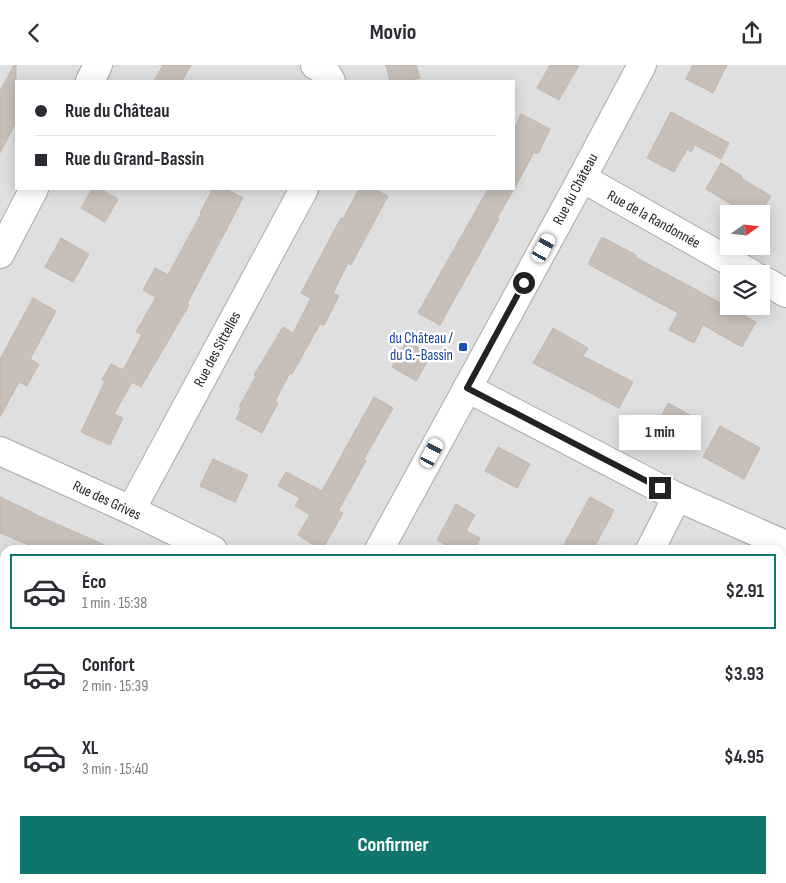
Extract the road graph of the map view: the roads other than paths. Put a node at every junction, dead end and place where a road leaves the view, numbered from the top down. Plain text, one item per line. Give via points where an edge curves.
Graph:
1 (98, 65) edge
2 (315, 65) edge
3 (642, 65) edge
4 (90, 80) edge
5 (331, 80) edge
6 (582, 178) junction
7 (33, 190) edge
8 (303, 190) edge
9 (0, 254) edge
10 (736, 265) edge
11 (770, 284) edge
12 (786, 293) edge
13 (467, 388) junction
14 (0, 451) edge
15 (677, 497) junction
16 (131, 510) junction
17 (203, 545) edge
18 (382, 545) edge
19 (653, 545) edge
20 (786, 545) edge

1 - 4 street
2 - 5 street
3 - 6 street, Rue du Château
6 - 10 street, Rue de la Randonnée
6 - 13 street, Rue du Château
7 - 9 street
8 - 16 street, Rue des Sittelles
11 - 12 street
13 - 15 street
13 - 18 street, Rue du Château
14 - 16 street, Rue des Grives
15 - 19 street
15 - 20 street
16 - 17 street, Rue des Grives

